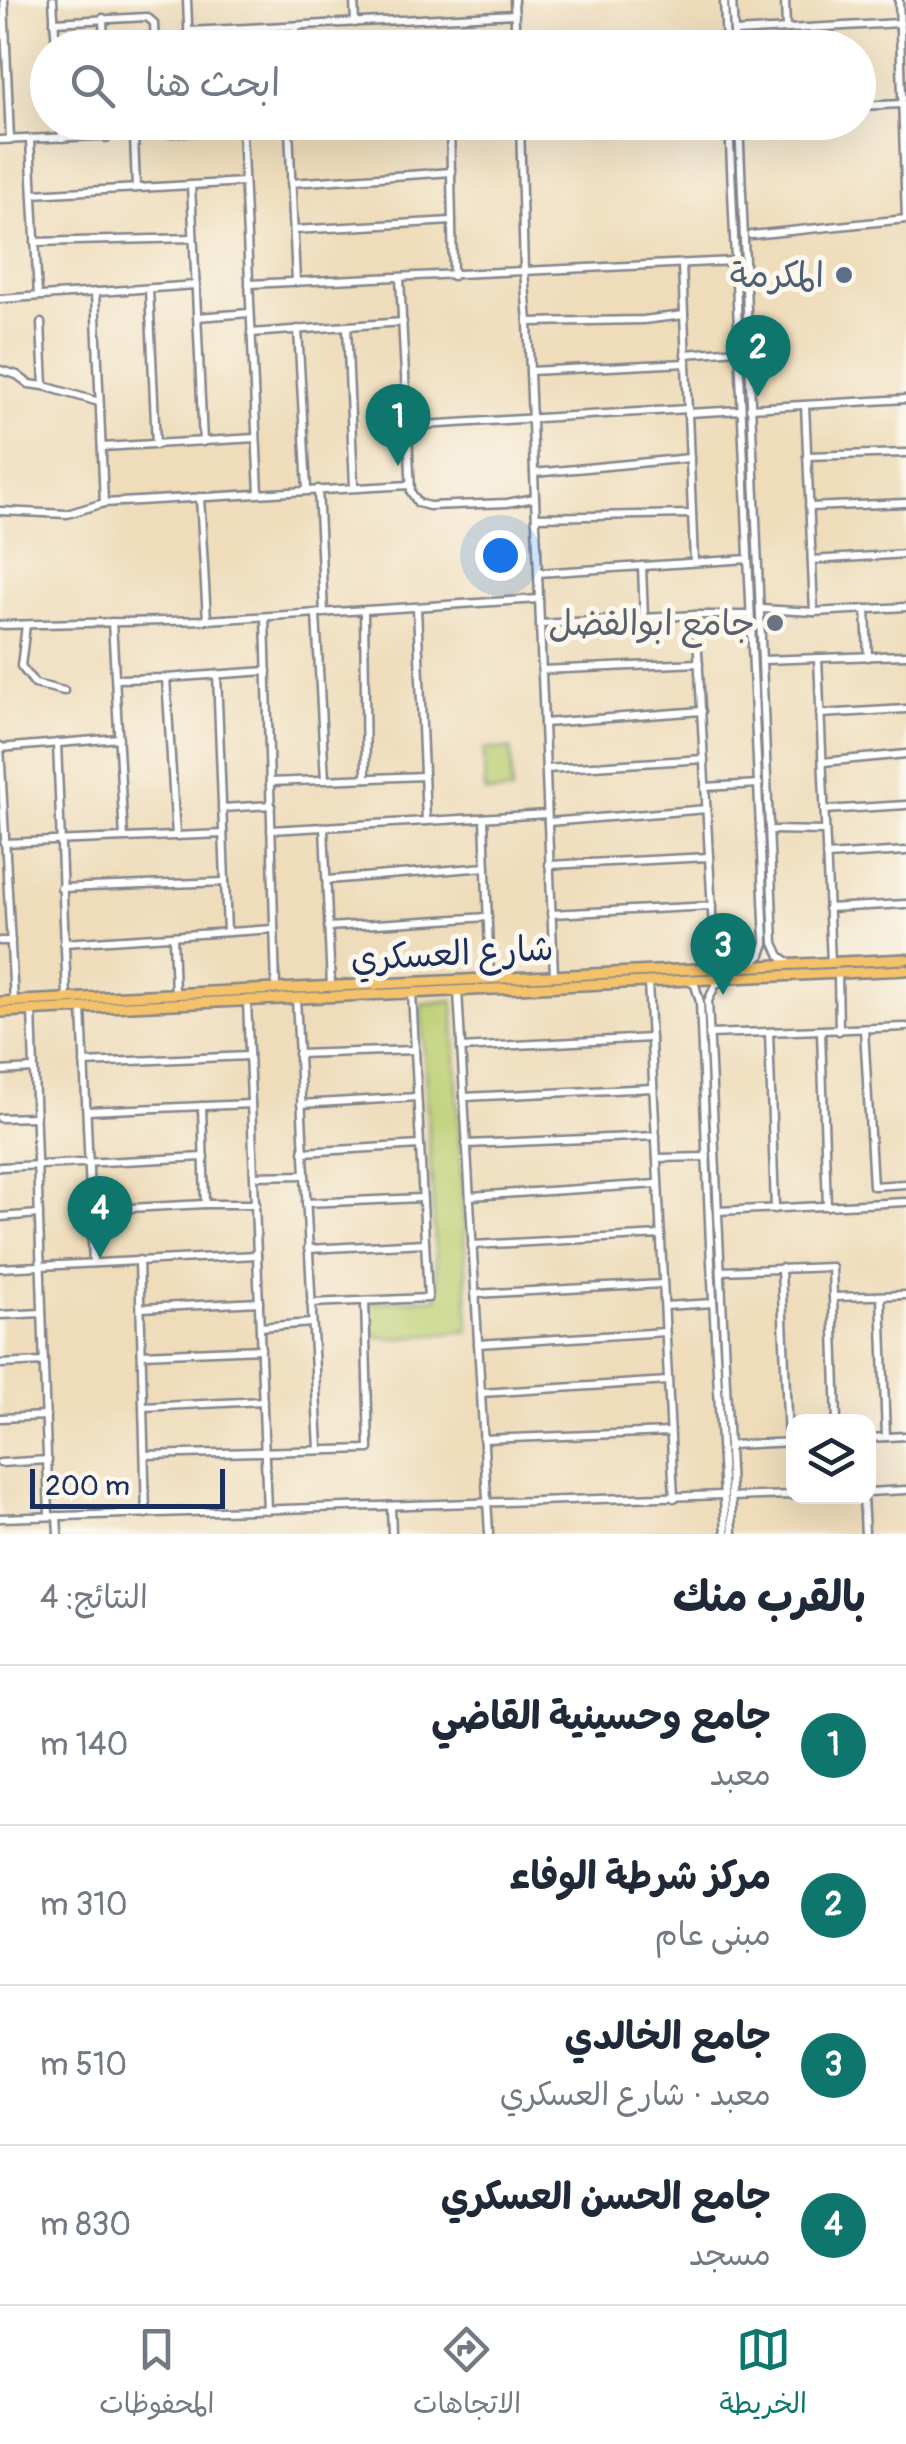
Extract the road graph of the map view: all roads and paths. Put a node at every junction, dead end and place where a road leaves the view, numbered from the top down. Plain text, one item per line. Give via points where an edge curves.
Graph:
1 (4, 0) edge
2 (53, 0) edge
3 (187, 0) edge
4 (354, 0) edge
5 (514, 0) edge
6 (724, 0) edge
7 (732, 0) edge
8 (784, 0) edge
9 (899, 0) edge
10 (515, 14) junction
11 (103, 18) junction
12 (54, 22) junction
13 (355, 22) junction
14 (900, 23) junction
15 (296, 26) junction
16 (786, 29) junction
17 (55, 30) edge
18 (103, 30) edge
19 (153, 30) edge
20 (188, 30) edge
21 (210, 30) edge
22 (296, 30) edge
23 (515, 30) edge
24 (725, 30) edge
25 (734, 30) edge
26 (769, 30) edge
27 (902, 104) junction
28 (876, 105) edge
29 (904, 118) edge
30 (0, 140) edge
31 (10, 140) junction
32 (30, 140) joint
33 (134, 140) edge
34 (242, 140) edge
35 (290, 140) edge
36 (451, 140) edge
37 (520, 140) edge
38 (731, 140) edge
39 (738, 140) edge
40 (905, 148) edge
41 (452, 172) junction
42 (244, 182) junction
43 (292, 182) junction
44 (191, 185) junction
45 (136, 188) junction
46 (33, 194) junction
47 (906, 197) edge
48 (452, 222) junction
49 (738, 229) junction
50 (294, 230) junction
51 (751, 235) dead end
52 (194, 238) junction
53 (36, 242) junction
54 (734, 261) junction
55 (682, 264) junction
56 (524, 271) junction
57 (453, 276) junction
58 (400, 278) junction
59 (296, 282) junction
60 (249, 284) junction
61 (196, 286) junction
62 (149, 289) junction
63 (95, 292) junction
64 (38, 296) junction
65 (0, 298) edge
66 (250, 313) junction
67 (684, 315) junction
68 (197, 317) junction
69 (403, 322) junction
70 (528, 322) junction
71 (40, 323) dead end
72 (348, 326) junction
73 (298, 329) junction
74 (252, 333) junction
75 (738, 350) junction
76 (685, 354) junction
77 (686, 363) junction
78 (0, 370) edge
79 (530, 371) junction
80 (44, 386) junction
81 (906, 400) edge
82 (99, 402) junction
83 (805, 405) junction
84 (750, 408) junction
85 (741, 410) junction
86 (688, 411) junction
87 (532, 419) junction
88 (407, 426) junction
89 (256, 438) junction
90 (203, 442) junction
91 (156, 444) junction
92 (102, 447) junction
93 (906, 452) edge
94 (807, 456) junction
95 (690, 458) junction
96 (534, 473) junction
97 (755, 482) junction
98 (744, 483) junction
99 (409, 485) junction
100 (354, 486) junction
101 (318, 489) junction
102 (307, 490) junction
103 (259, 493) junction
104 (200, 496) junction
105 (535, 498) junction
106 (906, 502) edge
107 (104, 503) junction
108 (745, 504) junction
109 (756, 506) junction
110 (809, 507) junction
111 (0, 511) edge
112 (692, 514) junction
113 (536, 517) junction
114 (906, 554) edge
115 (748, 559) junction
116 (812, 560) junction
117 (694, 562) junction
118 (642, 566) junction
119 (538, 572) junction
120 (539, 599) junction
121 (906, 607) edge
122 (417, 608) junction
123 (761, 608) junction
124 (866, 609) junction
125 (364, 611) junction
126 (814, 612) junction
127 (320, 613) junction
128 (696, 615) junction
129 (750, 615) junction
130 (266, 617) junction
131 (644, 618) junction
132 (207, 620) junction
133 (112, 622) junction
134 (26, 624) junction
135 (540, 624) junction
136 (0, 625) edge
137 (906, 655) edge
138 (868, 657) junction
139 (818, 658) junction
140 (763, 660) junction
141 (699, 664) junction
142 (542, 670) junction
143 (267, 671) junction
144 (217, 674) junction
145 (116, 678) junction
146 (166, 678) junction
147 (64, 690) dead end
148 (906, 709) edge
149 (702, 711) junction
150 (820, 714) junction
151 (544, 723) junction
152 (119, 738) junction
153 (57, 743) junction
154 (0, 747) edge
155 (906, 754) edge
156 (704, 760) junction
157 (822, 762) junction
158 (546, 769) junction
159 (424, 776) junction
160 (366, 778) junction
161 (325, 780) junction
162 (270, 782) junction
163 (759, 784) junction
164 (706, 787) junction
165 (1, 794) edge
166 (270, 805) junction
167 (906, 805) edge
168 (222, 808) junction
169 (706, 809) junction
170 (824, 810) junction
171 (484, 818) junction
172 (548, 818) junction
173 (426, 821) junction
174 (324, 827) junction
175 (271, 830) junction
176 (770, 830) junction
177 (825, 831) junction
178 (223, 834) junction
179 (176, 836) junction
180 (124, 838) junction
181 (59, 841) junction
182 (2, 843) edge
183 (906, 851) edge
184 (826, 856) junction
185 (709, 857) junction
186 (550, 865) junction
187 (486, 868) junction
188 (326, 880) junction
189 (225, 882) junction
190 (62, 888) junction
191 (4, 895) edge
192 (906, 904) edge
193 (712, 906) junction
194 (828, 908) junction
195 (552, 914) junction
196 (488, 917) junction
197 (328, 927) junction
198 (274, 929) junction
199 (227, 932) junction
200 (173, 936) junction
201 (10, 941) junction
202 (0, 942) edge
203 (64, 942) junction
204 (831, 962) junction
205 (792, 964) junction
206 (903, 965) edge
207 (745, 967) junction
208 (715, 968) junction
209 (838, 974) junction
210 (554, 976) junction
211 (730, 977) junction
212 (608, 978) junction
213 (490, 979) junction
214 (588, 979) junction
215 (682, 980) junction
216 (648, 982) junction
217 (331, 986) junction
218 (276, 989) junction
219 (458, 990) junction
220 (412, 993) junction
221 (175, 994) junction
222 (206, 997) junction
223 (190, 998) junction
224 (296, 998) junction
225 (66, 999) junction
226 (246, 1000) junction
227 (0, 1002) edge
228 (14, 1002) junction
229 (704, 1002) junction
230 (82, 1008) junction
231 (32, 1010) junction
232 (0, 1012) edge
233 (906, 1028) edge
234 (864, 1029) junction
235 (840, 1031) junction
236 (769, 1032) junction
237 (821, 1032) junction
238 (710, 1034) junction
239 (651, 1038) junction
240 (461, 1048) junction
241 (414, 1050) junction
242 (298, 1054) junction
243 (248, 1056) junction
244 (84, 1062) junction
245 (34, 1069) junction
246 (0, 1071) edge
247 (653, 1088) junction
248 (417, 1097) junction
249 (464, 1098) junction
250 (250, 1104) junction
251 (301, 1104) junction
252 (202, 1106) junction
253 (87, 1111) junction
254 (35, 1116) junction
255 (0, 1118) edge
256 (656, 1136) junction
257 (420, 1144) junction
258 (466, 1144) junction
259 (303, 1152) junction
260 (204, 1157) junction
261 (707, 1157) junction
262 (657, 1158) junction
263 (90, 1162) junction
264 (37, 1166) junction
265 (0, 1167) edge
266 (304, 1175) junction
267 (254, 1176) junction
268 (658, 1184) junction
269 (906, 1184) edge
270 (469, 1196) junction
271 (422, 1198) junction
272 (906, 1202) edge
273 (306, 1203) junction
274 (205, 1204) junction
275 (256, 1204) junction
276 (828, 1206) junction
277 (775, 1208) junction
278 (92, 1210) junction
279 (718, 1211) junction
280 (39, 1214) junction
281 (0, 1217) edge
282 (660, 1235) junction
283 (425, 1243) junction
284 (472, 1245) junction
285 (308, 1249) junction
286 (257, 1255) junction
287 (139, 1260) junction
288 (93, 1262) junction
289 (40, 1265) junction
290 (0, 1268) edge
291 (781, 1268) junction
292 (721, 1271) junction
293 (663, 1284) junction
294 (475, 1294) junction
295 (906, 1294) edge
296 (881, 1296) junction
297 (833, 1297) junction
298 (364, 1301) junction
299 (259, 1302) junction
300 (311, 1303) junction
301 (713, 1303) junction
302 (664, 1306) junction
303 (140, 1308) junction
304 (42, 1312) junction
305 (0, 1315) edge
306 (312, 1323) junction
307 (719, 1324) junction
308 (260, 1326) junction
309 (666, 1332) junction
310 (720, 1341) junction
311 (478, 1344) junction
312 (261, 1349) junction
313 (142, 1354) junction
314 (44, 1362) junction
315 (0, 1364) edge
316 (668, 1381) junction
317 (480, 1393) junction
318 (264, 1401) junction
319 (144, 1406) junction
320 (789, 1414) edge
321 (837, 1414) edge
322 (46, 1416) junction
323 (0, 1418) edge
324 (670, 1432) junction
325 (906, 1436) edge
326 (886, 1437) junction
327 (876, 1438) edge
328 (483, 1439) junction
329 (786, 1442) edge
330 (730, 1445) junction
331 (319, 1449) junction
332 (265, 1452) junction
333 (145, 1455) junction
334 (48, 1460) junction
335 (0, 1462) edge
336 (906, 1490) edge
337 (876, 1493) edge
338 (786, 1495) edge
339 (728, 1496) junction
340 (674, 1498) junction
341 (487, 1503) junction
342 (866, 1504) edge
343 (391, 1506) junction
344 (267, 1510) junction
345 (146, 1514) junction
346 (53, 1516) junction
347 (0, 1518) edge
348 (58, 1534) edge
349 (392, 1534) edge
350 (489, 1534) edge
351 (730, 1534) edge
352 (865, 1534) edge

1 - 31 street
2 - 12 street
3 - 20 street
4 - 13 street
5 - 10 street
6 - 24 street
7 - 25 street
8 - 16 street
9 - 14 street
10 - 13 street
10 - 23 street
11 - 12 street
11 - 18 street
11 - 19 street via 147,17
12 - 17 street
13 - 15 street
14 - 16 street
14 - 27 street
15 - 21 street
15 - 22 street
16 - 26 street
27 - 28 street
27 - 29 street
29 - 40 street
30 - 31 street
31 - 32 street
32 - 46 street
33 - 45 street
34 - 42 street
35 - 43 street
36 - 41 street
37 - 56 street
38 - 49 street
39 - 49 street
40 - 47 street
41 - 43 street
41 - 48 street
42 - 44 street
42 - 60 street
43 - 50 street
44 - 45 street
44 - 52 street
45 - 46 street
46 - 53 street
47 - 51 street via 906,219
48 - 50 street
48 - 57 street
49 - 54 street
49 - 84 street
50 - 59 street
52 - 53 street
52 - 61 street
53 - 64 street
54 - 55 street
54 - 75 street
55 - 56 street
55 - 67 street
56 - 57 street
56 - 70 street
57 - 58 street
58 - 59 street
58 - 69 street
59 - 60 street
60 - 66 street
61 - 62 street
61 - 68 street
62 - 63 street
62 - 91 street
63 - 64 street
63 - 82 street
64 - 65 street
66 - 68 street
66 - 74 street
67 - 70 street
67 - 76 street
68 - 90 street
69 - 72 street
69 - 88 street
70 - 79 street
71 - 80 street
72 - 73 street
72 - 100 street
73 - 74 street
73 - 102 street
74 - 89 street
75 - 76 street
75 - 85 street
76 - 77 street
77 - 79 street
77 - 86 street
78 - 80 street
79 - 87 street
80 - 82 street
81 - 83 street
82 - 92 street
83 - 84 street
83 - 94 street
84 - 97 street
85 - 86 street
85 - 98 street
86 - 87 street
86 - 95 street
87 - 88 street
87 - 96 street
88 - 99 street
89 - 90 street
89 - 103 street
90 - 91 street
91 - 92 street
92 - 107 street
93 - 94 street
94 - 110 street
95 - 96 street
95 - 112 street
96 - 105 street
97 - 98 street
97 - 109 street
98 - 108 street
99 - 100 street
99 - 105 street via 416,500 429,506
100 - 101 street
101 - 102 street
101 - 127 street
102 - 103 street
103 - 104 street
104 - 107 street
104 - 132 street
105 - 113 street
106 - 110 street
107 - 111 street via 67,514
108 - 109 street
108 - 115 street
109 - 123 street
110 - 116 street
112 - 113 street
112 - 117 street
113 - 119 street
114 - 116 street
115 - 117 street
115 - 129 street
116 - 126 street
117 - 118 street
118 - 119 street
118 - 131 street
119 - 120 street
120 - 122 street
120 - 135 street
121 - 124 street
122 - 125 street
122 - 159 street
123 - 126 street
123 - 140 street
124 - 126 street
124 - 138 street
125 - 127 street
125 - 160 street
127 - 130 street
127 - 161 street
128 - 129 street
128 - 131 street
128 - 141 street
129 - 163 street
130 - 132 street
130 - 143 street
131 - 135 street
132 - 133 street
133 - 134 street
133 - 145 street
134 - 136 street
134 - 147 street via 21,666 35,684
135 - 142 street
137 - 138 street
138 - 139 street
139 - 140 street
139 - 150 street
140 - 176 street
141 - 142 street
141 - 149 street
142 - 151 street
143 - 144 street
143 - 162 street
144 - 146 street
144 - 168 street
145 - 146 street
145 - 152 street
146 - 179 street
148 - 150 street
149 - 151 street
149 - 156 street
150 - 157 street
151 - 158 street
152 - 153 street
152 - 180 street
153 - 154 street
153 - 181 street
154 - 165 street
155 - 157 street
156 - 158 street
156 - 164 street
157 - 170 street
158 - 172 street
159 - 160 street
159 - 173 street
160 - 161 street
161 - 162 street
162 - 166 street
163 - 164 street
163 - 207 street via 766,943
164 - 169 street
165 - 182 street
166 - 168 street
166 - 175 street
167 - 170 street
168 - 178 street
169 - 172 street
169 - 185 street
170 - 177 street
171 - 172 street
171 - 173 street
171 - 187 street
172 - 186 street
173 - 174 street
174 - 175 street
174 - 188 street
175 - 198 street
176 - 177 street
176 - 205 street via 774,943
177 - 184 street
178 - 179 street
178 - 189 street
179 - 180 street
180 - 181 street
181 - 182 street
181 - 190 street
182 - 191 street
183 - 184 street
184 - 194 street
185 - 186 street
185 - 193 street
186 - 195 street
187 - 188 street
187 - 196 street
188 - 197 street
189 - 190 street
189 - 199 street
190 - 203 street
191 - 201 street
192 - 194 street
193 - 195 street
193 - 208 street
194 - 204 street
195 - 210 street
196 - 197 street
196 - 213 street
197 - 217 street
198 - 199 street
198 - 218 street
199 - 200 street
200 - 203 street
200 - 221 street
201 - 202 street
201 - 228 street
203 - 225 street
204 - 205 main road, شارع العسكري
204 - 206 main road, شارع العسكري
205 - 207 main road, شارع العسكري
206 - 209 main road, شارع العسكري
207 - 208 main road, شارع العسكري
208 - 212 main road, شارع العسكري
209 - 211 main road, شارع العسكري
209 - 235 street
210 - 213 main road, شارع العسكري
210 - 214 main road, شارع العسكري
211 - 215 main road, شارع العسكري
211 - 229 street
212 - 214 main road, شارع العسكري
212 - 216 main road, شارع العسكري
213 - 217 main road, شارع العسكري
214 - 219 main road, شارع العسكري
215 - 216 main road, شارع العسكري
215 - 229 street via 695,985
216 - 239 street
217 - 218 main road, شارع العسكري
218 - 222 main road, شارع العسكري
219 - 220 main road, شارع العسكري
219 - 240 street
220 - 224 main road, شارع العسكري
220 - 241 street
221 - 223 main road, شارع العسكري
221 - 225 main road, شارع العسكري
222 - 223 main road, شارع العسكري
222 - 226 main road, شارع العسكري
223 - 230 main road, شارع العسكري
224 - 226 main road, شارع العسكري
224 - 242 street
225 - 228 main road, شارع العسكري
226 - 243 street
227 - 228 main road, شارع العسكري
229 - 238 street
229 - 261 street
230 - 231 main road, شارع العسكري
230 - 244 street
231 - 232 main road, شارع العسكري
231 - 245 street
233 - 234 street
234 - 235 street
234 - 269 street via 872,1186
235 - 237 street
236 - 237 street
236 - 238 street
236 - 277 street
237 - 276 street
238 - 279 street
239 - 240 street
239 - 247 street
240 - 249 street
241 - 242 street
241 - 248 street
242 - 251 street
243 - 244 street
243 - 250 street
244 - 253 street
245 - 246 street
245 - 254 street
247 - 249 street
247 - 256 street
248 - 251 street
248 - 257 street
249 - 258 street
250 - 252 street
250 - 267 street
251 - 259 street
252 - 253 street
252 - 260 street
253 - 263 street
254 - 255 street
254 - 264 street
256 - 258 street
256 - 262 street
257 - 259 street
257 - 271 street
258 - 270 street
259 - 266 street
260 - 263 street
260 - 274 street
261 - 262 street
261 - 301 street
262 - 268 street
263 - 264 street
263 - 278 street
264 - 265 street
264 - 280 street
266 - 267 street
266 - 273 street
267 - 275 street
268 - 270 street
268 - 282 street
269 - 272 street
270 - 284 street
271 - 273 street
271 - 283 street
272 - 276 street
273 - 285 street
274 - 275 street
274 - 278 street
275 - 286 street
276 - 277 street
277 - 279 street
278 - 288 street
279 - 292 street
280 - 281 street
280 - 289 street
282 - 284 street
282 - 293 street
283 - 285 street
283 - 298 street via 428,1298
284 - 294 street
285 - 300 street
286 - 287 street
286 - 299 street
287 - 288 street
287 - 303 street
288 - 289 street
289 - 290 street
289 - 304 street
291 - 292 street
291 - 297 street via 832,1267
291 - 320 street
292 - 307 street
293 - 294 street
293 - 302 street
294 - 311 street
295 - 296 street
296 - 297 street
296 - 326 street
297 - 321 street
298 - 300 street
298 - 331 street via 370,1448
299 - 303 street
299 - 308 street
300 - 306 street
301 - 302 street
301 - 307 street
302 - 309 street
303 - 313 street
304 - 305 street
304 - 314 street
306 - 308 street
306 - 331 street
307 - 310 street
308 - 312 street
309 - 311 street
309 - 316 street
310 - 330 street
310 - 339 street
311 - 317 street
312 - 313 street
312 - 318 street
313 - 319 street
314 - 315 street
314 - 322 street
316 - 317 street
316 - 324 street
317 - 328 street
318 - 319 street
318 - 332 street
319 - 333 street
322 - 323 street
322 - 334 street
324 - 328 street
324 - 340 street
325 - 326 street
326 - 327 street
328 - 341 street
329 - 330 street
330 - 339 street
331 - 332 street
332 - 333 street
332 - 344 street
333 - 345 street
334 - 335 street
334 - 346 street
336 - 337 street
338 - 339 street
339 - 340 street
339 - 351 street
340 - 341 street
341 - 343 street
341 - 350 street
342 - 352 street
343 - 344 street
343 - 349 street
344 - 345 street
345 - 346 street
346 - 347 street
346 - 348 street

